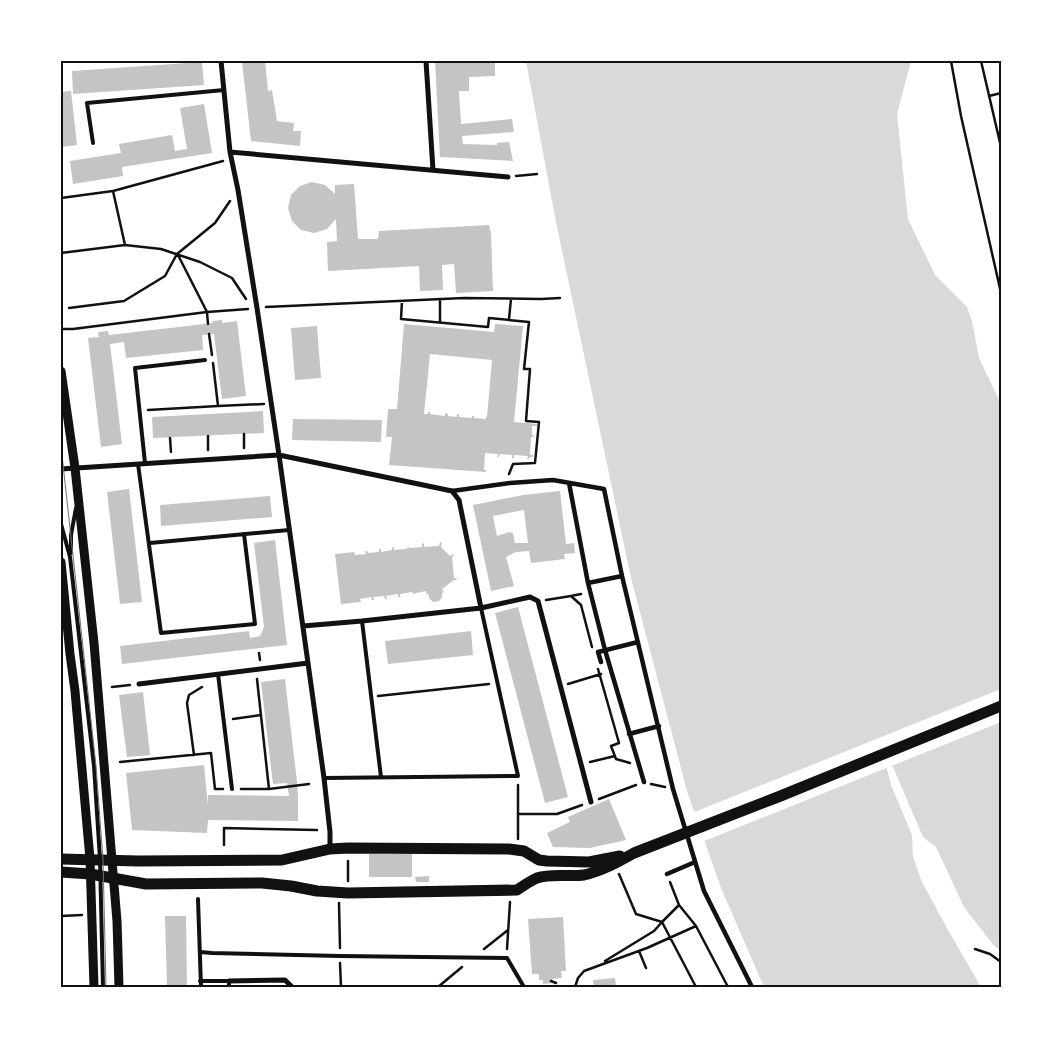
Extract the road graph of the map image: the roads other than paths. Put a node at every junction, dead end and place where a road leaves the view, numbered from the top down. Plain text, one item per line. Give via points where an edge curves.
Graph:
1 (221, 61) edge
2 (426, 61) edge
3 (224, 90) junction
4 (93, 143) dead end
5 (230, 152) junction
6 (433, 170) junction
7 (508, 176) road end
8 (205, 360) dead end
9 (61, 371) edge
10 (63, 393) edge
11 (279, 454) junction
12 (145, 463) junction
13 (138, 464) junction
14 (75, 468) junction
15 (61, 469) edge
16 (569, 484) junction
17 (452, 490) junction
18 (78, 498) junction
19 (61, 524) edge
20 (289, 530) junction
21 (244, 534) junction
22 (150, 543) junction
23 (70, 557) junction
24 (61, 562) edge
25 (622, 576) junction
26 (588, 583) junction
27 (481, 608) junction
28 (362, 621) junction
29 (303, 626) junction
30 (638, 642) junction
31 (605, 650) junction
32 (308, 662) junction
33 (600, 662) dead end
34 (218, 674) junction
35 (139, 684) road end
36 (1001, 706) edge
37 (658, 726) junction
38 (629, 734) junction
39 (381, 777) junction
40 (324, 778) junction
41 (644, 782) road end
42 (232, 789) road end
43 (590, 802) dead end
44 (330, 848) junction
45 (634, 853) junction
46 (531, 856) junction
47 (61, 859) edge
48 (695, 862) junction
49 (101, 866) junction
50 (61, 872) edge
51 (667, 874) road end
52 (114, 878) junction
53 (530, 882) junction
54 (198, 899) dead end
55 (200, 952) junction
56 (200, 981) junction
57 (229, 984) edge
58 (94, 987) edge
59 (103, 987) edge
60 (119, 987) edge
61 (200, 987) edge
62 (292, 987) edge
63 (524, 987) edge
64 (752, 987) edge

1 - 3 street
2 - 6 street
3 - 4 lane via 87,103
3 - 5 street
5 - 6 street
5 - 11 street
6 - 7 street
8 - 12 lane via 135,368
9 - 10 street
10 - 14 street
11 - 12 street
11 - 17 street
11 - 20 street
12 - 13 street
13 - 14 street
13 - 22 lane
14 - 15 street
14 - 18 street
16 - 17 street via 553,480
16 - 25 street via 604,490
16 - 26 street
17 - 27 street via 459,500
18 - 23 lane
18 - 49 street via 94,653
19 - 23 lane
20 - 21 lane
20 - 29 street
21 - 22 lane
21 - 22 lane via 255,624 161,633
23 - 49 lane via 94,766
24 - 49 street via 70,654
25 - 26 street
25 - 30 street
26 - 31 street
27 - 28 street
27 - 39 lane via 518,776
27 - 43 street via 530,597 538,601
28 - 29 street
28 - 39 lane
29 - 32 street
30 - 31 street
30 - 37 street
31 - 33 street via 598,652
31 - 38 street
32 - 34 street
32 - 40 street
34 - 35 street
34 - 42 lane
36 - 45 main road
37 - 38 street
37 - 48 street
38 - 41 street
39 - 40 lane
40 - 44 street
44 - 46 main road via 509,849 524,851
44 - 49 main road via 282,860 138,860
45 - 46 main road via 582,862 547,862
45 - 53 main road via 614,865 583,875 545,876
46 - 53 main road via 534,877
47 - 49 main road
48 - 51 street
48 - 64 street via 704,891
49 - 50 main road
49 - 52 main road
49 - 58 street
49 - 59 lane
52 - 53 main road via 146,884 262,883 348,892 508,891
52 - 60 street
54 - 55 lane
55 - 56 lane
55 - 63 lane via 507,958
56 - 57 lane
56 - 61 lane
57 - 62 street via 285,980

